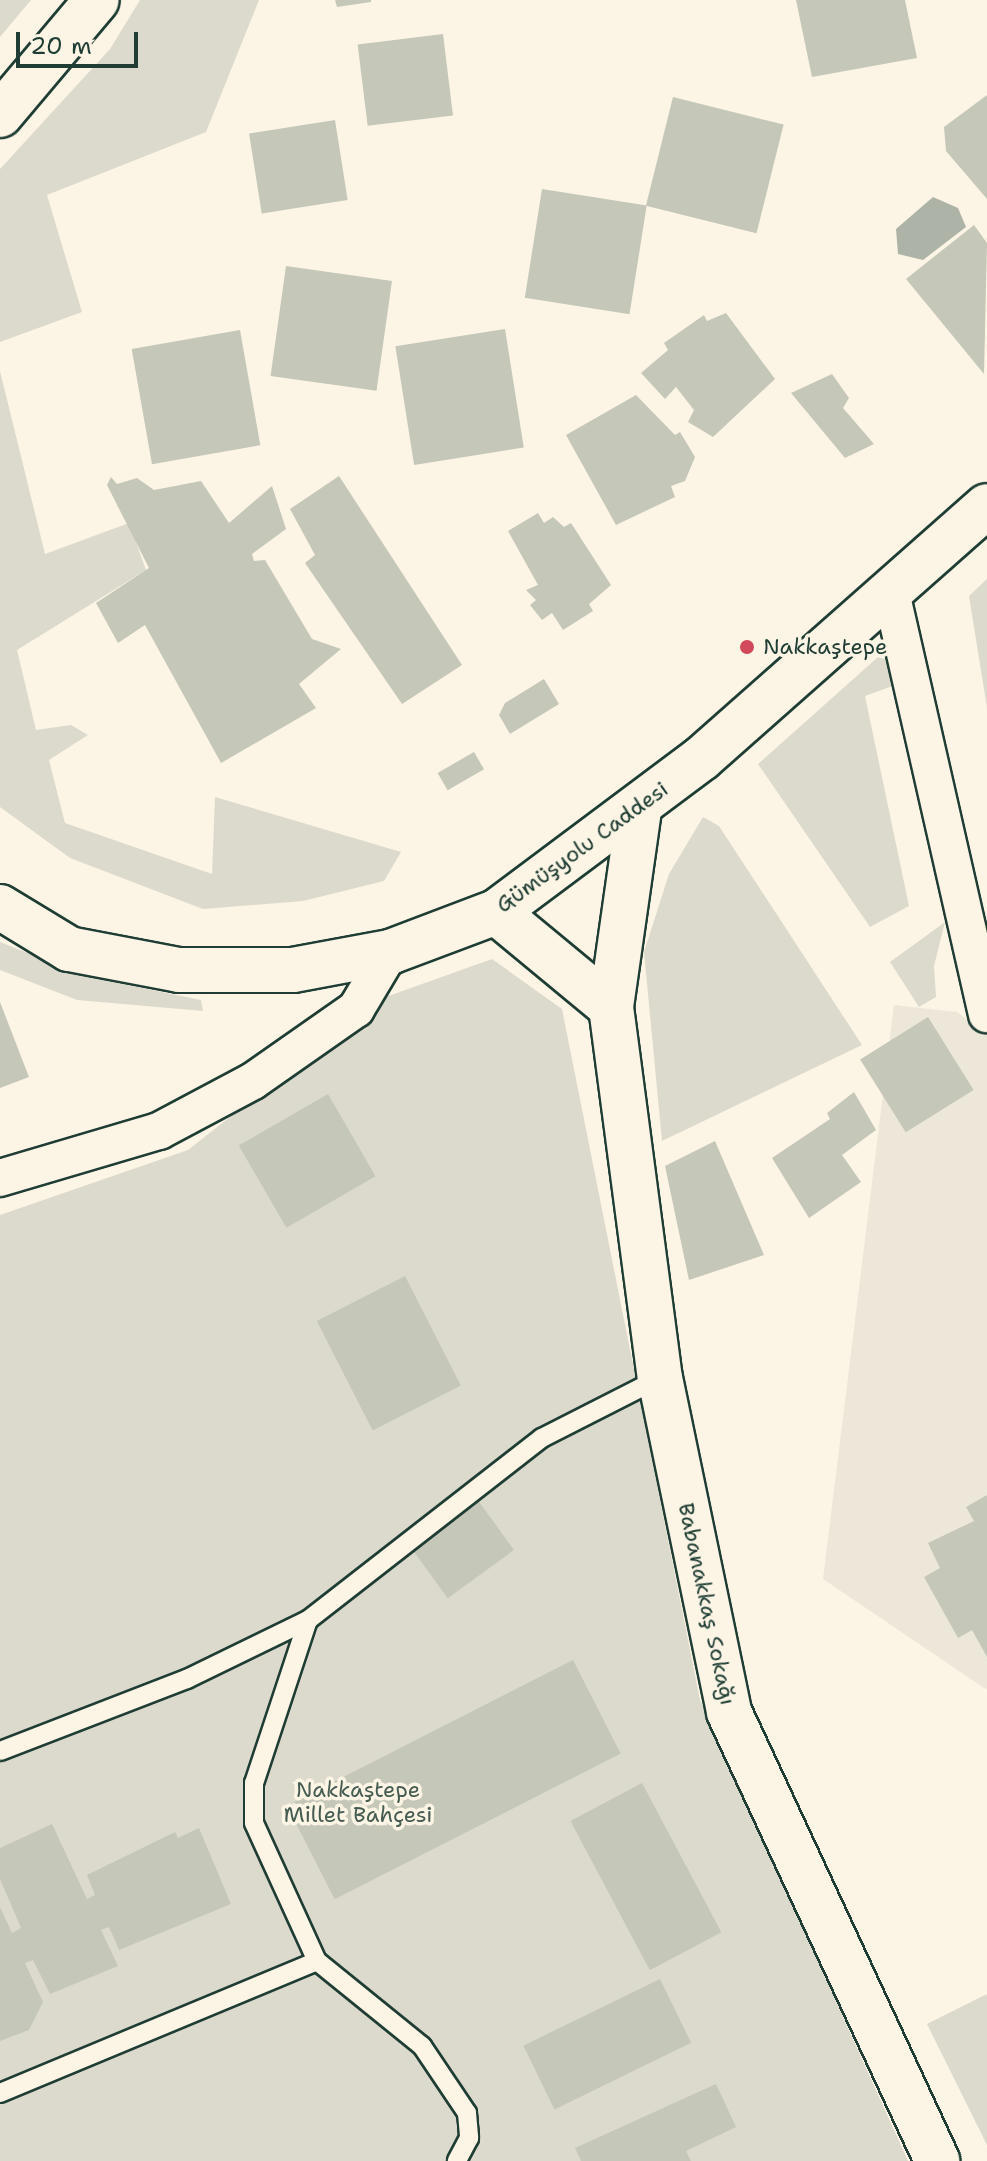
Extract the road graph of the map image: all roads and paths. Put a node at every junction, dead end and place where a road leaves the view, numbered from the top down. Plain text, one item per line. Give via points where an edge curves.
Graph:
1 (97, 0) edge
2 (0, 115) edge
3 (987, 506) edge
4 (891, 592) junction
5 (639, 810) junction
6 (0, 907) edge
7 (496, 912) junction
8 (390, 952) junction
9 (611, 1007) junction
10 (987, 1014) edge
11 (0, 1178) edge
12 (660, 1378) junction
13 (308, 1620) junction
14 (0, 1751) edge
15 (317, 1961) junction
16 (0, 2093) edge
17 (457, 2161) edge
18 (937, 2161) edge

1 - 2 street
3 - 4 street, Gümüşyolu Caddesi
4 - 5 street, Gümüşyolu Caddesi
4 - 10 street
5 - 7 street, Gümüşyolu Caddesi
5 - 9 street, Babanakkaş Sokağı
6 - 8 street, Gümüşyolu Caddesi via 69,949 179,970 293,970
7 - 8 street, Gümüşyolu Caddesi
7 - 9 street
8 - 11 street via 356,1009 253,1081 159,1131
9 - 12 street, Babanakkaş Sokağı
12 - 13 lane via 542,1438
12 - 18 street, Babanakkaş Sokağı via 729,1712
13 - 14 lane via 187,1679
13 - 15 lane via 254,1783 254,1823
15 - 16 lane
15 - 17 lane via 422,2046 446,2079 467,2113 469,2138

